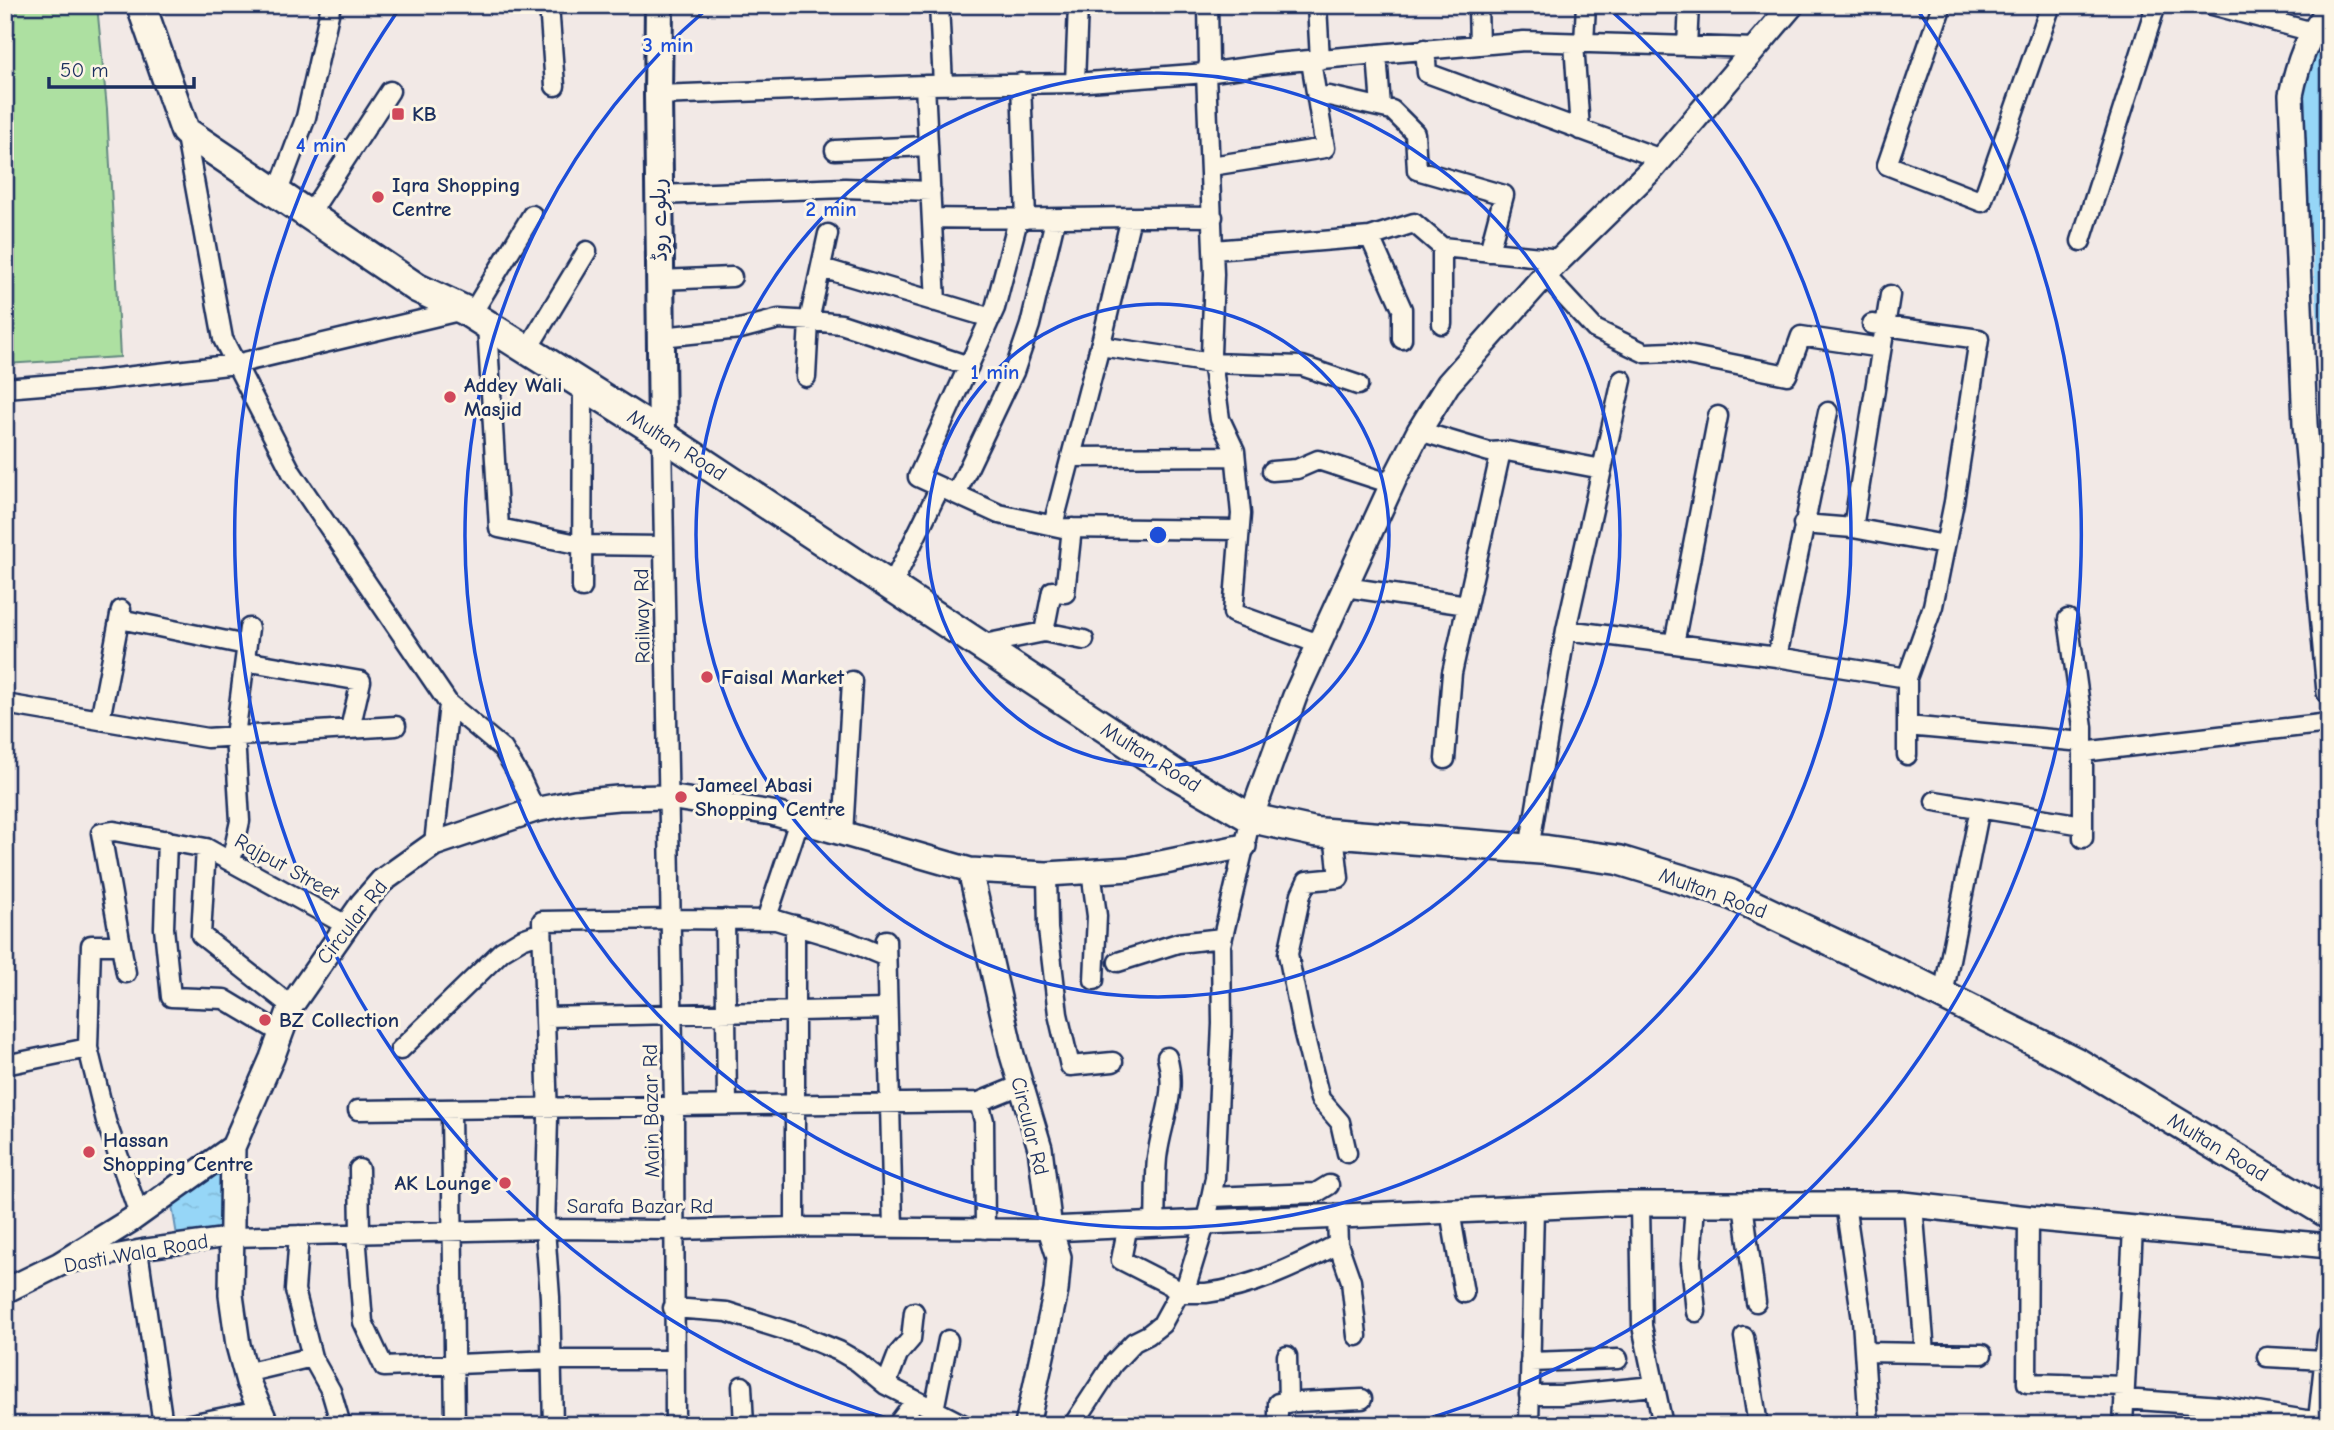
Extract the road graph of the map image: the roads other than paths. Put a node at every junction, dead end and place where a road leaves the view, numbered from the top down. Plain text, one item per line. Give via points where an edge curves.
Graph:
1 (141, 5) edge
2 (331, 5) edge
3 (550, 5) edge
4 (659, 5) edge
5 (939, 5) edge
6 (1078, 5) edge
7 (1208, 5) edge
8 (1317, 5) edge
9 (1478, 5) edge
10 (1586, 5) edge
11 (1689, 5) edge
12 (1792, 5) edge
13 (1942, 5) edge
14 (2051, 5) edge
15 (2156, 5) edge
16 (2213, 5) edge
17 (2329, 10) edge
18 (2313, 32) junction
19 (1579, 43) junction
20 (1479, 45) junction
21 (1687, 46) junction
22 (1756, 48) junction
23 (1426, 49) junction
24 (1377, 54) junction
25 (1316, 61) junction
26 (1206, 73) junction
27 (1021, 83) junction
28 (1075, 83) junction
29 (934, 85) junction
30 (555, 86) dead end
31 (390, 91) dead end
32 (658, 95) junction
33 (1317, 98) junction
34 (1381, 107) junction
35 (1580, 130) junction
36 (185, 131) junction
37 (928, 146) junction
38 (835, 150) dead end
39 (1661, 159) junction
40 (1211, 166) junction
41 (931, 191) junction
42 (277, 194) junction
43 (659, 195) junction
44 (309, 215) junction
45 (532, 215) dead end
46 (1131, 216) junction
47 (1213, 217) junction
48 (932, 218) junction
49 (1022, 219) junction
50 (1055, 220) junction
51 (828, 234) dead end
52 (1370, 237) junction
53 (2081, 241) dead end
54 (1442, 247) junction
55 (1214, 250) junction
56 (587, 251) dead end
57 (1489, 252) junction
58 (822, 268) junction
59 (1553, 268) junction
60 (732, 277) dead end
61 (660, 280) junction
62 (1890, 295) dead end
63 (936, 302) junction
64 (474, 317) junction
65 (990, 318) junction
66 (809, 321) junction
67 (1442, 324) dead end
68 (1879, 325) junction
69 (661, 337) junction
70 (1402, 340) dead end
71 (1100, 346) junction
72 (1881, 348) junction
73 (527, 350) junction
74 (1212, 363) junction
75 (236, 364) junction
76 (969, 366) junction
77 (806, 377) dead end
78 (1622, 380) dead end
79 (583, 385) junction
80 (1357, 385) dead end
81 (5, 388) edge
82 (1828, 412) dead end
83 (1718, 416) dead end
84 (1419, 431) junction
85 (662, 435) junction
86 (1501, 451) junction
87 (1235, 456) junction
88 (1071, 457) junction
89 (1602, 469) junction
90 (1272, 471) dead end
91 (1392, 484) junction
92 (948, 491) junction
93 (1803, 524) junction
94 (1053, 526) junction
95 (1072, 528) junction
96 (1853, 528) junction
97 (1238, 530) junction
98 (582, 545) junction
99 (1945, 545) junction
100 (664, 546) junction
101 (891, 587) junction
102 (1345, 587) junction
103 (582, 588) dead end
104 (1467, 605) junction
105 (2068, 619) dead end
106 (1566, 631) junction
107 (1044, 632) junction
108 (1084, 640) dead end
109 (1319, 644) junction
110 (1674, 644) junction
111 (247, 645) junction
112 (979, 645) junction
113 (1777, 657) junction
114 (1907, 678) junction
115 (852, 681) dead end
116 (2329, 692) edge
117 (5, 704) edge
118 (450, 704) junction
119 (100, 720) junction
120 (2329, 723) edge
121 (396, 726) dead end
122 (1907, 726) junction
123 (350, 729) junction
124 (234, 736) junction
125 (2084, 747) junction
126 (1907, 755) dead end
127 (1445, 760) dead end
128 (668, 797) junction
129 (1934, 801) dead end
130 (1980, 808) junction
131 (535, 810) junction
132 (1251, 818) junction
133 (799, 821) junction
134 (843, 834) junction
135 (1334, 834) junction
136 (167, 841) junction
137 (434, 844) junction
138 (1244, 846) junction
139 (206, 848) junction
140 (1529, 849) junction
141 (231, 862) junction
142 (970, 870) junction
143 (1091, 871) junction
144 (1046, 874) junction
145 (670, 919) junction
146 (725, 919) junction
147 (766, 920) junction
148 (346, 925) junction
149 (794, 925) junction
150 (542, 932) junction
151 (1222, 938) junction
152 (121, 944) junction
153 (1118, 962) dead end
154 (126, 973) dead end
155 (1094, 980) dead end
156 (1943, 995) junction
157 (291, 1006) junction
158 (887, 1009) junction
159 (793, 1011) junction
160 (726, 1012) junction
161 (673, 1013) junction
162 (545, 1017) junction
163 (281, 1033) junction
164 (88, 1048) junction
165 (400, 1049) dead end
166 (1167, 1057) dead end
167 (1113, 1062) dead end
168 (5, 1065) edge
169 (1021, 1085) junction
170 (889, 1102) junction
171 (979, 1102) junction
172 (674, 1105) junction
173 (727, 1105) junction
174 (795, 1105) junction
175 (547, 1108) junction
176 (358, 1110) dead end
177 (451, 1111) junction
178 (233, 1147) junction
179 (1347, 1153) dead end
180 (359, 1169) dead end
181 (1329, 1185) dead end
182 (1211, 1198) junction
183 (1640, 1204) junction
184 (1695, 1204) junction
185 (1743, 1204) junction
186 (1844, 1204) junction
187 (1913, 1205) junction
188 (1534, 1208) junction
189 (1450, 1211) junction
190 (139, 1214) junction
191 (2329, 1214) edge
192 (1337, 1216) junction
193 (2028, 1218) junction
194 (1206, 1222) junction
195 (1155, 1224) junction
196 (1128, 1225) junction
197 (795, 1227) junction
198 (892, 1228) junction
199 (2133, 1228) junction
200 (545, 1229) junction
201 (985, 1229) junction
202 (674, 1230) junction
203 (1050, 1230) junction
204 (451, 1231) junction
205 (358, 1233) junction
206 (299, 1235) junction
207 (231, 1237) junction
208 (1338, 1244) junction
209 (2329, 1246) edge
210 (138, 1250) junction
211 (60, 1264) junction
212 (5, 1291) edge
213 (1181, 1293) junction
214 (1464, 1293) dead end
215 (1756, 1302) dead end
216 (673, 1308) junction
217 (914, 1312) dead end
218 (1696, 1312) dead end
219 (1357, 1336) dead end
220 (2327, 1336) edge
221 (1744, 1337) dead end
222 (948, 1340) dead end
223 (1865, 1352) junction
224 (1925, 1353) junction
225 (1982, 1354) dead end
226 (1287, 1356) dead end
227 (312, 1357) junction
228 (2267, 1357) dead end
229 (1618, 1359) dead end
230 (552, 1360) junction
231 (674, 1360) junction
232 (2324, 1360) junction
233 (1530, 1362) junction
234 (453, 1365) junction
235 (245, 1373) junction
236 (886, 1385) junction
237 (742, 1386) dead end
238 (1654, 1386) junction
239 (2125, 1393) junction
240 (1529, 1395) junction
241 (1362, 1399) dead end
242 (915, 1401) junction
243 (1288, 1403) junction
244 (934, 1410) junction
245 (263, 1417) edge
246 (2323, 1420) edge
247 (193, 1424) edge
248 (1865, 1424) edge
249 (163, 1425) edge
250 (341, 1425) edge
251 (455, 1425) edge
252 (552, 1425) edge
253 (675, 1425) edge
254 (744, 1425) edge
255 (897, 1425) edge
256 (964, 1425) edge
257 (1027, 1425) edge
258 (1073, 1425) edge
259 (1278, 1425) edge
260 (1529, 1425) edge
261 (1663, 1425) edge
262 (1758, 1425) edge
263 (2123, 1425) edge

1 - 36 main road
2 - 42 street via 306,117
3 - 30 street
4 - 32 main road, ریلوے روڈ
5 - 29 street
6 - 28 street
7 - 26 street
8 - 25 street
9 - 20 street
10 - 19 street
11 - 21 street
12 - 22 street
13 - 14 street via 1887,165 1982,202
15 - 53 street
16 - 18 street
17 - 18 street
18 - 116 street via 2299,61 2291,104 2305,424
19 - 20 street
19 - 21 street
19 - 35 street
20 - 23 street
21 - 22 street
22 - 39 street
23 - 24 street
23 - 35 street via 1427,73
24 - 25 street
24 - 34 street
25 - 26 street
25 - 33 street
26 - 28 street
26 - 40 street
27 - 28 street
27 - 29 street
27 - 49 street
29 - 32 street
29 - 37 street
31 - 44 street
32 - 43 main road, ریلوے روڈ
33 - 34 street via 1329,96
33 - 40 street via 1325,148
34 - 57 street via 1392,110 1415,133 1417,170 1504,195
35 - 39 street
36 - 42 main road, Multan Road
36 - 75 street via 223,340
37 - 38 street
37 - 41 street
39 - 59 street
40 - 47 street
41 - 43 street via 845,188
41 - 48 street
42 - 44 main road, Multan Road
43 - 61 main road, ریلوے روڈ
44 - 64 main road, Multan Road via 417,288
45 - 64 street
46 - 47 street
46 - 50 street
46 - 71 street
47 - 55 street
48 - 49 street
48 - 63 street
49 - 50 street
49 - 65 street
50 - 92 street via 1014,372
51 - 58 street
52 - 54 street via 1414,223
52 - 55 street
52 - 70 street via 1402,309
54 - 57 street
54 - 67 street
55 - 74 street
56 - 73 street
57 - 59 street
58 - 63 street
58 - 66 street
59 - 72 street via 1595,329 1645,353 1672,352 1787,375 1801,336
59 - 84 street via 1448,384
60 - 61 street
61 - 69 main road, ریلوے روڈ
62 - 68 street
63 - 65 street
64 - 73 main road, Multan Road
64 - 75 street
64 - 98 street via 499,528
65 - 76 street
66 - 69 street via 779,319 740,329
66 - 76 street via 841,324
66 - 77 street
68 - 72 street
68 - 99 street via 1979,339
69 - 85 main road, ریلوے روڈ
71 - 74 street
71 - 88 street
72 - 96 street
73 - 79 main road, Multan Road
74 - 80 street via 1302,366
74 - 87 street via 1220,419
75 - 81 street
75 - 118 street via 292,473
76 - 92 street via 918,477
78 - 89 street
79 - 85 main road, Multan Road
79 - 98 street
82 - 93 street
83 - 110 street
84 - 86 street via 1489,452
84 - 91 street
85 - 100 street, Railway Rd
85 - 101 main road, Multan Road
86 - 89 street
86 - 104 street
87 - 88 street
87 - 97 street via 1241,514
88 - 94 street
89 - 106 street
90 - 91 street via 1297,470 1318,460
91 - 102 street
92 - 94 street via 999,514
92 - 101 street
93 - 96 street
93 - 113 street
94 - 95 street
95 - 97 street
95 - 107 street via 1065,593 1052,591
96 - 99 street
97 - 109 street via 1233,612
98 - 100 street
98 - 103 street
99 - 114 street via 1933,607
100 - 128 street, Railway Rd
101 - 112 main road, Multan Road
102 - 104 street
102 - 109 street
104 - 127 street via 1452,673
105 - 125 street
106 - 110 street
106 - 140 street
107 - 108 street
107 - 112 street
109 - 132 street
110 - 113 street
111 - 119 street via 120,614
111 - 123 street via 361,681
111 - 124 street
112 - 132 main road, Multan Road via 1175,774
113 - 114 street
114 - 122 street
115 - 134 street
117 - 119 street
118 - 131 street via 503,749
118 - 137 street
119 - 124 street via 207,738
120 - 125 street
121 - 123 street
122 - 125 street
122 - 126 street
123 - 124 street
124 - 141 street via 240,821
125 - 130 street via 2084,832
128 - 131 street, Circular Rd via 607,799
128 - 133 street, Circular Rd
128 - 145 street, Main Bazar Rd
129 - 130 street
130 - 156 street
131 - 137 street, Circular Rd
132 - 135 main road, Multan Road
132 - 138 street
133 - 134 street, Circular Rd
133 - 147 street
134 - 142 street, Circular Rd
135 - 140 main road, Multan Road
135 - 179 street via 1339,878 1307,881 1289,954 1320,1099 1340,1122
136 - 139 street, Rajput Street
136 - 152 street, Rajput Street via 114,831 101,833
136 - 163 street via 164,928 171,997 224,999
137 - 148 street, Circular Rd via 382,881
138 - 143 street, Circular Rd via 1131,869
138 - 151 street
139 - 141 street, Rajput Street
139 - 157 street, Rajput Street via 201,935
140 - 156 main road, Multan Road via 1618,860 1730,894
141 - 148 street, Rajput Street
142 - 144 street, Circular Rd
142 - 169 street, Circular Rd
143 - 144 street, Circular Rd
143 - 155 street via 1097,916
144 - 167 street via 1058,1014 1070,1066
145 - 146 street
145 - 150 street via 542,922
145 - 161 street, Main Bazar Rd
146 - 147 street
146 - 160 street
147 - 149 street
148 - 157 street, Circular Rd
149 - 158 street via 886,948
149 - 159 street
150 - 162 street
150 - 165 street via 502,951
151 - 153 street via 1178,943
151 - 182 street
152 - 154 street
152 - 164 street via 91,944
156 - 191 main road, Multan Road via 2078,1063
157 - 163 street, Circular Rd
158 - 159 street
158 - 170 street
159 - 160 street
159 - 174 street
160 - 161 street
160 - 173 street
161 - 162 street
161 - 172 street, Main Bazar Rd
162 - 175 street
163 - 178 street, Circular Rd
164 - 168 street
164 - 190 street via 106,1121
166 - 195 street via 1173,1075 1157,1160
169 - 171 street
169 - 203 street, Circular Rd via 1040,1148
170 - 171 street
170 - 174 street
170 - 198 street
171 - 201 street via 984,1121
172 - 173 street
172 - 175 street
172 - 202 street, Main Bazar Rd
173 - 174 street
174 - 197 street
175 - 177 street
175 - 200 street
176 - 177 street
177 - 204 street
178 - 190 street
178 - 207 street, Circular Rd
180 - 205 street
181 - 182 street via 1315,1193
182 - 194 street
183 - 184 street
183 - 188 street
183 - 238 street via 1642,1325
184 - 185 street
184 - 218 street via 1691,1263
185 - 186 street
185 - 215 street
186 - 187 street
186 - 223 street
187 - 193 street
187 - 224 street
188 - 189 street
188 - 233 street
189 - 192 street
189 - 214 street
190 - 211 street
192 - 194 street
192 - 208 street
193 - 199 street
193 - 239 street via 2027,1383
194 - 195 street
194 - 213 street
195 - 196 street
196 - 203 street
196 - 213 street via 1121,1260
197 - 198 street, Sarafa Bazar Rd
197 - 202 street, Sarafa Bazar Rd
198 - 201 street, Sarafa Bazar Rd
199 - 209 street
199 - 239 street
200 - 202 street, Sarafa Bazar Rd
200 - 204 street, Sarafa Bazar Rd
200 - 230 street
201 - 203 street, Sarafa Bazar Rd
202 - 216 street, Main Bazar Rd
203 - 257 street, Circular Rd via 1059,1257 1056,1291
204 - 205 street, Sarafa Bazar Rd
204 - 234 street
205 - 206 street, Sarafa Bazar Rd
205 - 234 street via 363,1322 384,1367
206 - 207 street, Sarafa Bazar Rd
206 - 227 street via 295,1290
207 - 210 street, Dasti Wala Road
207 - 235 street, Circular Rd via 232,1295
208 - 213 street via 1295,1267 1236,1286
208 - 219 street via 1351,1281
210 - 211 street, Dasti Wala Road
210 - 249 street
211 - 212 street, Dasti Wala Road
213 - 258 street via 1161,1324 1113,1364
216 - 231 street, Main Bazar Rd
216 - 236 street via 727,1312 800,1335 858,1362
217 - 236 street via 911,1339 898,1354
220 - 232 street
221 - 262 street
222 - 244 street
223 - 224 street
223 - 248 street
224 - 225 street
226 - 243 street
227 - 235 street
227 - 250 street via 331,1391
228 - 232 street
229 - 233 street
230 - 231 street
230 - 234 street
230 - 252 street
231 - 253 street, Main Bazar Rd
232 - 246 street
233 - 240 street
234 - 251 street
235 - 245 street, Circular Rd
236 - 242 street
237 - 254 street
238 - 240 street
238 - 261 street
239 - 246 street
239 - 263 street
240 - 260 street
241 - 243 street
242 - 244 street
242 - 255 street
243 - 259 street via 1278,1403
244 - 256 street
245 - 247 street

